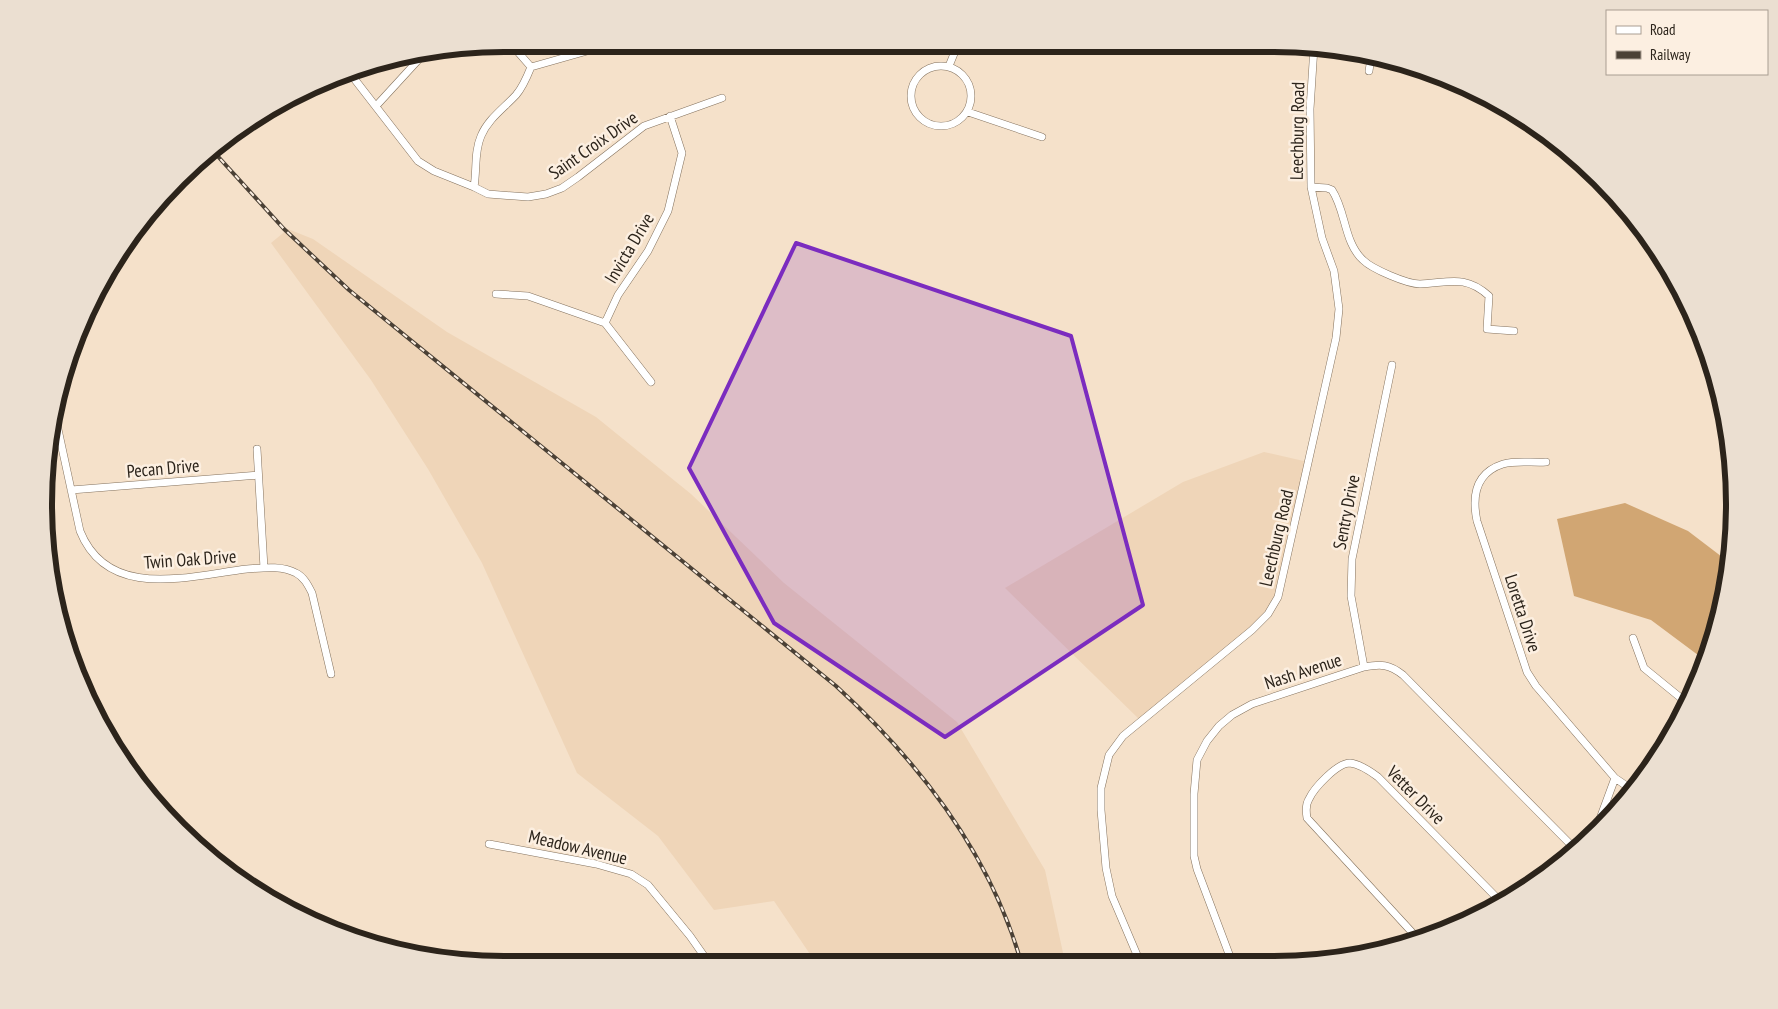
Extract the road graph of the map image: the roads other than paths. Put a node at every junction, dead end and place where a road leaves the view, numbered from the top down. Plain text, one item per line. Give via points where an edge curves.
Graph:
1 (518, 52) edge
2 (584, 52) edge
3 (955, 52) edge
4 (1314, 54) edge
5 (419, 61) edge
6 (1371, 63) edge
7 (949, 66) junction
8 (531, 67) junction
9 (1369, 71) dead end
10 (355, 78) edge
11 (722, 98) dead end
12 (377, 105) junction
13 (968, 112) junction
14 (670, 116) junction
15 (1042, 137) dead end
16 (474, 187) junction
17 (1311, 187) junction
18 (496, 294) dead end
19 (605, 323) junction
20 (1514, 331) dead end
21 (1392, 365) dead end
22 (651, 382) dead end
23 (58, 431) edge
24 (257, 449) dead end
25 (1546, 462) dead end
26 (258, 475) junction
27 (71, 490) junction
28 (264, 568) junction
29 (1633, 638) dead end
30 (1364, 667) junction
31 (331, 674) dead end
32 (1681, 698) edge
33 (1614, 778) junction
34 (1627, 786) edge
35 (1601, 816) edge
36 (489, 844) dead end
37 (1571, 845) edge
38 (1497, 898) edge
39 (1414, 934) edge
40 (703, 956) edge
41 (1137, 956) edge
42 (1230, 956) edge

1 - 8 street
2 - 8 street
3 - 7 street
4 - 17 street, Leechburg Road
5 - 12 street
6 - 9 street
7 - 13 street via 963,74 969,83 972,95
7 - 13 street via 938,65 921,73 911,93 914,109 925,122 946,126
8 - 16 street via 518,93 485,128 480,138
10 - 12 street, Saint Croix Drive
11 - 14 street, Saint Croix Drive
12 - 16 street, Saint Croix Drive via 418,161
13 - 15 street
14 - 16 street, Saint Croix Drive via 644,126 562,188 546,194 514,197 488,194
14 - 19 street, Invicta Drive via 682,153 668,211
17 - 20 street via 1332,190 1354,249 1364,261 1406,282 1461,281 1481,289 1489,296 1487,329
17 - 41 street, Leechburg Road via 1322,238 1334,272 1339,309 1336,338 1278,597 1268,614 1252,630 1123,736 1109,755 1104,774 1101,810 1106,868 1112,896
18 - 19 street via 528,296
19 - 22 street
21 - 30 street, Sentry Drive via 1352,559 1351,596
23 - 27 street, Twin Oak Drive
24 - 26 street
25 - 33 street, Loretta Drive via 1504,464 1483,477 1473,501 1477,521 1527,672
26 - 27 street, Pecan Drive
26 - 28 street
27 - 28 street, Twin Oak Drive via 86,544 107,568 121,574 155,579
28 - 31 street, Twin Oak Drive via 286,568 306,581 314,598
29 - 32 street via 1644,668
30 - 37 street, Nash Avenue via 1381,664 1403,675
30 - 42 street, Nash Avenue via 1252,704 1232,715 1207,741 1198,760 1194,794 1194,856
33 - 34 street, Loretta Drive
33 - 35 street
36 - 40 street, Meadow Avenue via 596,864 631,874 648,885
38 - 39 street, Vetter Drive via 1378,777 1356,765 1340,766 1319,784 1308,800 1307,818

